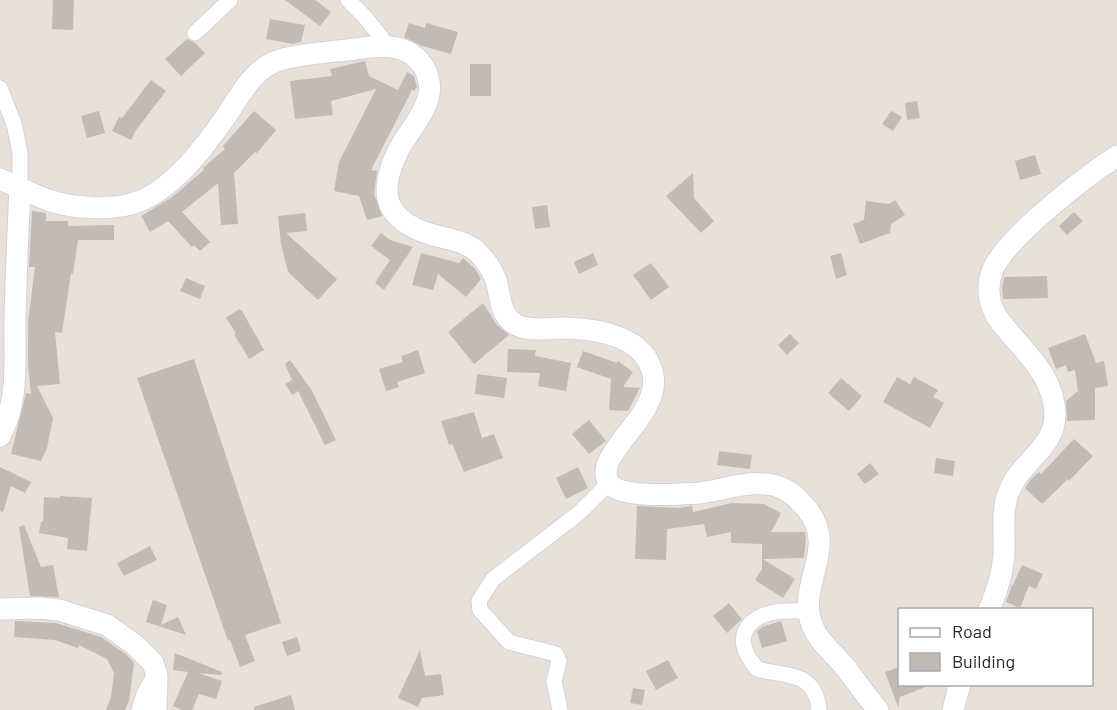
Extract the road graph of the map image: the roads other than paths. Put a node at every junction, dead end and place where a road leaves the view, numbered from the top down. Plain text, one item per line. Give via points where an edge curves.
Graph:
1 (230, 0) edge
2 (348, 0) edge
3 (195, 33) dead end
4 (388, 46) junction
5 (0, 88) edge
6 (1117, 156) edge
7 (0, 179) edge
8 (20, 188) junction
9 (0, 436) edge
10 (609, 483) junction
11 (988, 608) edge
12 (0, 609) edge
13 (808, 611) junction
14 (156, 673) junction
15 (959, 686) edge
16 (138, 710) edge
17 (156, 710) edge
18 (560, 710) edge
19 (819, 710) edge
20 (878, 710) edge
21 (953, 710) edge

1 - 3 street
2 - 4 street
4 - 8 street via 285,59 260,70 188,165 138,201 111,206 69,205
4 - 10 street via 420,61 429,88 422,112 389,172 388,201 392,211 416,230 468,245 479,254 496,280 500,305 519,326 609,333 623,338 647,359 653,372 654,391 635,426 608,459
5 - 8 street via 20,152
6 - 11 street via 1023,231 998,260 990,279 994,313 1040,368 1055,414 1049,439 1009,492 1004,513 1002,574
7 - 8 street
8 - 9 street via 16,380 10,412
10 - 13 street via 630,494 697,493 748,484 784,489 810,512 818,526 819,556
10 - 18 street via 579,513 494,579 479,601 480,610 509,642 556,654 559,661 554,681
12 - 14 street via 59,610 107,625 146,654
13 - 19 street via 764,615 748,625 743,637 745,652 758,669 802,678 818,697
13 - 20 street via 820,642
14 - 16 street
14 - 17 street
15 - 21 street

